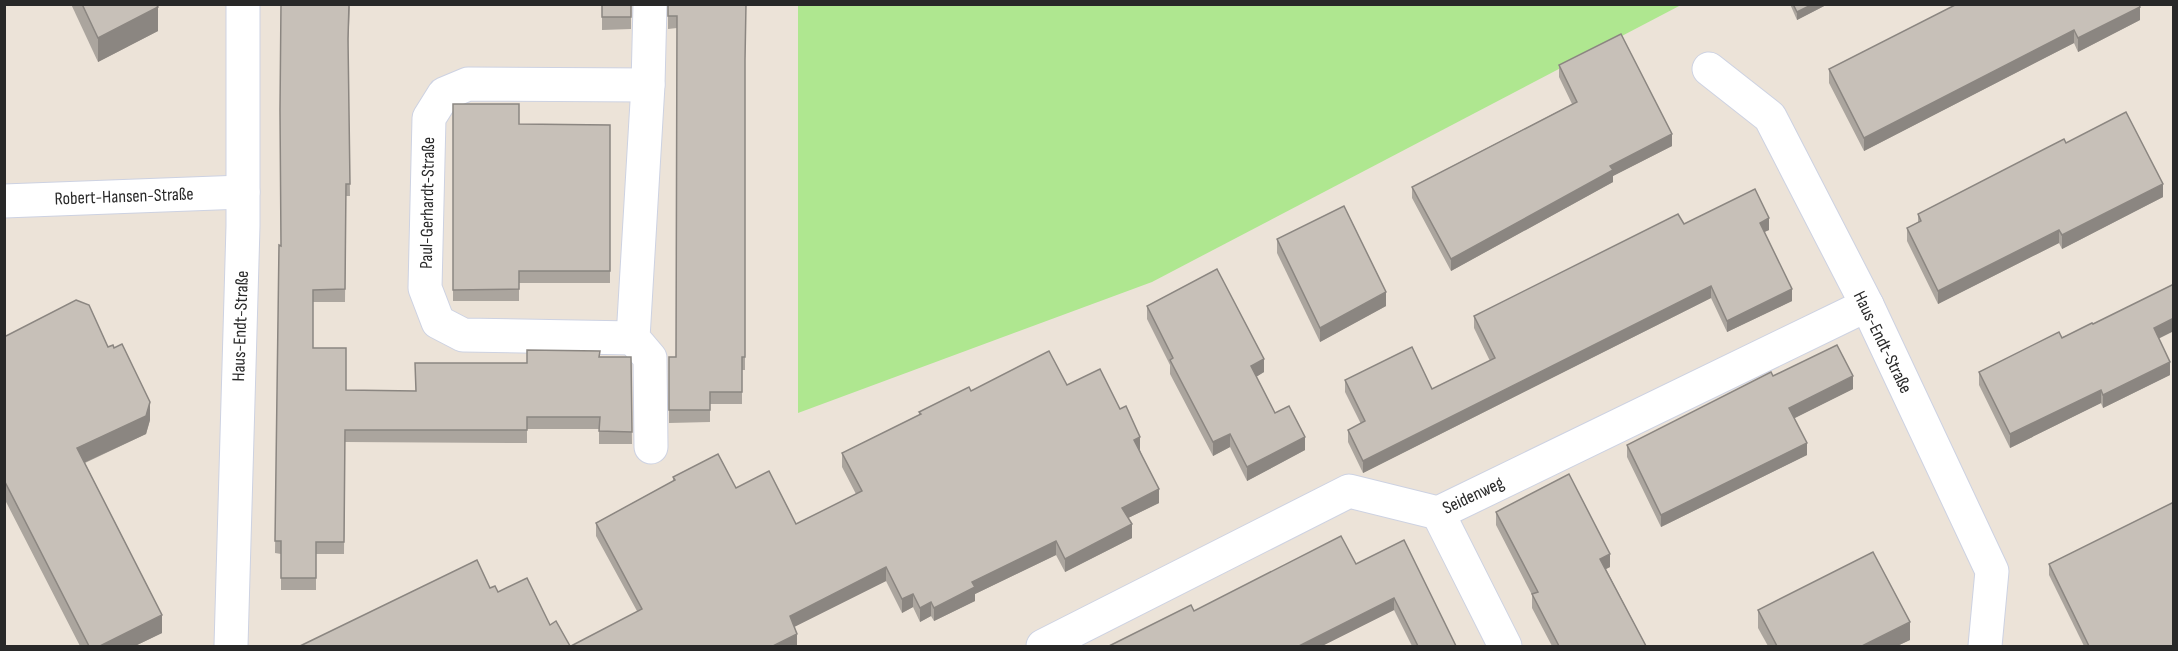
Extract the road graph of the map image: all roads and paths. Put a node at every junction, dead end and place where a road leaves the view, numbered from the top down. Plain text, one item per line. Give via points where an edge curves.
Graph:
1 (243, 4) edge
2 (650, 4) edge
3 (1709, 69) dead end
4 (648, 85) junction
5 (243, 192) junction
6 (4, 201) edge
7 (1867, 305) junction
8 (633, 338) junction
9 (651, 447) dead end
10 (1438, 513) junction
11 (231, 646) edge
12 (1043, 646) edge
13 (1505, 646) edge
14 (1985, 646) edge

1 - 5 street, Haus-Endt-Straße
2 - 4 street
3 - 7 street, Haus-Endt-Straße via 1770,117
4 - 8 street
4 - 8 street, Paul-Gerhardt-Straße via 468,84 444,94 429,118 425,288 438,322 463,335
5 - 6 street, Robert-Hansen-Straße
5 - 11 street, Haus-Endt-Straße
7 - 10 street, Seidenweg
7 - 14 street, Haus-Endt-Straße via 1992,571
8 - 9 street via 650,358
10 - 12 street, Seidenweg via 1349,491
10 - 13 street

